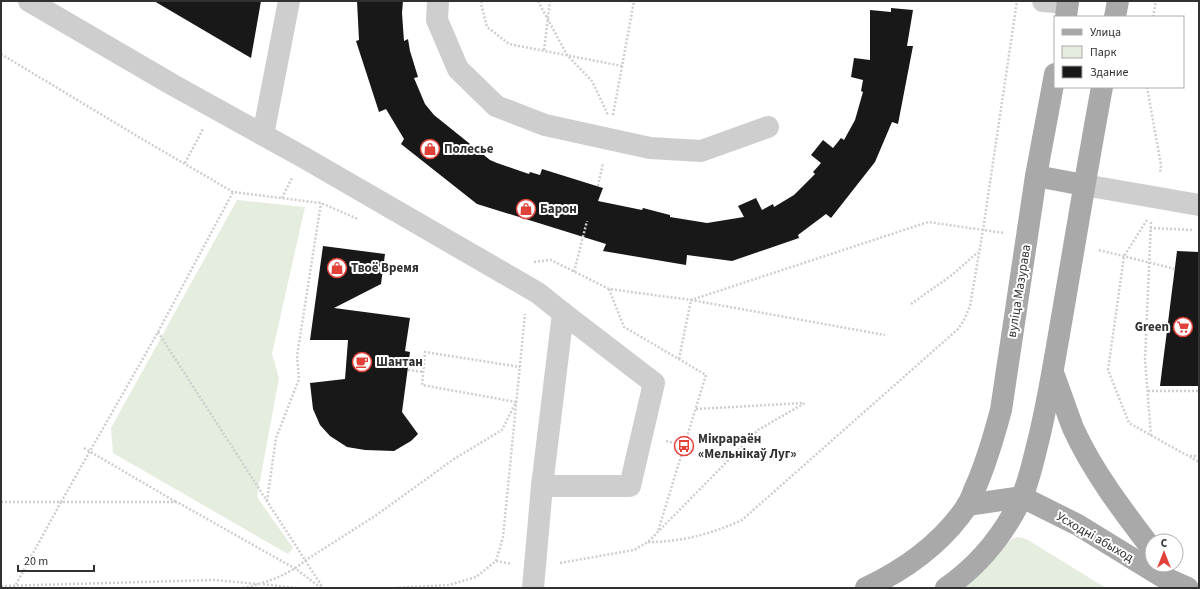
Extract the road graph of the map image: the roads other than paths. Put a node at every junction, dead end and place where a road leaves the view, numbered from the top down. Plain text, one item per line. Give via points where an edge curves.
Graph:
1 (29, 1) edge
2 (289, 1) edge
3 (438, 1) edge
4 (1043, 1) edge
5 (1118, 1) edge
6 (1067, 7) edge
7 (1115, 16) edge
8 (1054, 79) edge
9 (1102, 88) edge
10 (768, 126) dead end
11 (263, 135) junction
12 (1036, 176) junction
13 (1084, 184) junction
14 (1199, 205) edge
15 (563, 313) junction
16 (1053, 372) junction
17 (542, 486) junction
18 (1022, 498) junction
19 (968, 505) junction
20 (1144, 538) edge
21 (1178, 573) edge
22 (533, 588) edge
23 (866, 588) edge
24 (946, 588) edge
25 (1188, 588) edge
26 (1194, 588) edge

1 - 11 street
2 - 11 street
3 - 10 street via 436,20 458,68 496,106 545,125 650,148 702,151
4 - 6 street
5 - 7 main road
8 - 12 main road, вуліца Мазурава
9 - 13 main road
11 - 15 street via 538,293
12 - 13 main road
12 - 19 main road, вуліца Мазурава via 1001,410 982,474
13 - 14 street
13 - 16 main road
15 - 17 street
15 - 17 street via 654,383 630,486
16 - 18 main road via 1044,422
16 - 20 main road via 1074,428 1088,456 1113,498
17 - 22 street
18 - 19 main road
18 - 24 main road via 1009,520 974,565
18 - 25 main road, Усходні абыход via 1078,525 1161,576
19 - 23 main road, вуліца Мазурава via 924,553 892,575
21 - 26 main road

